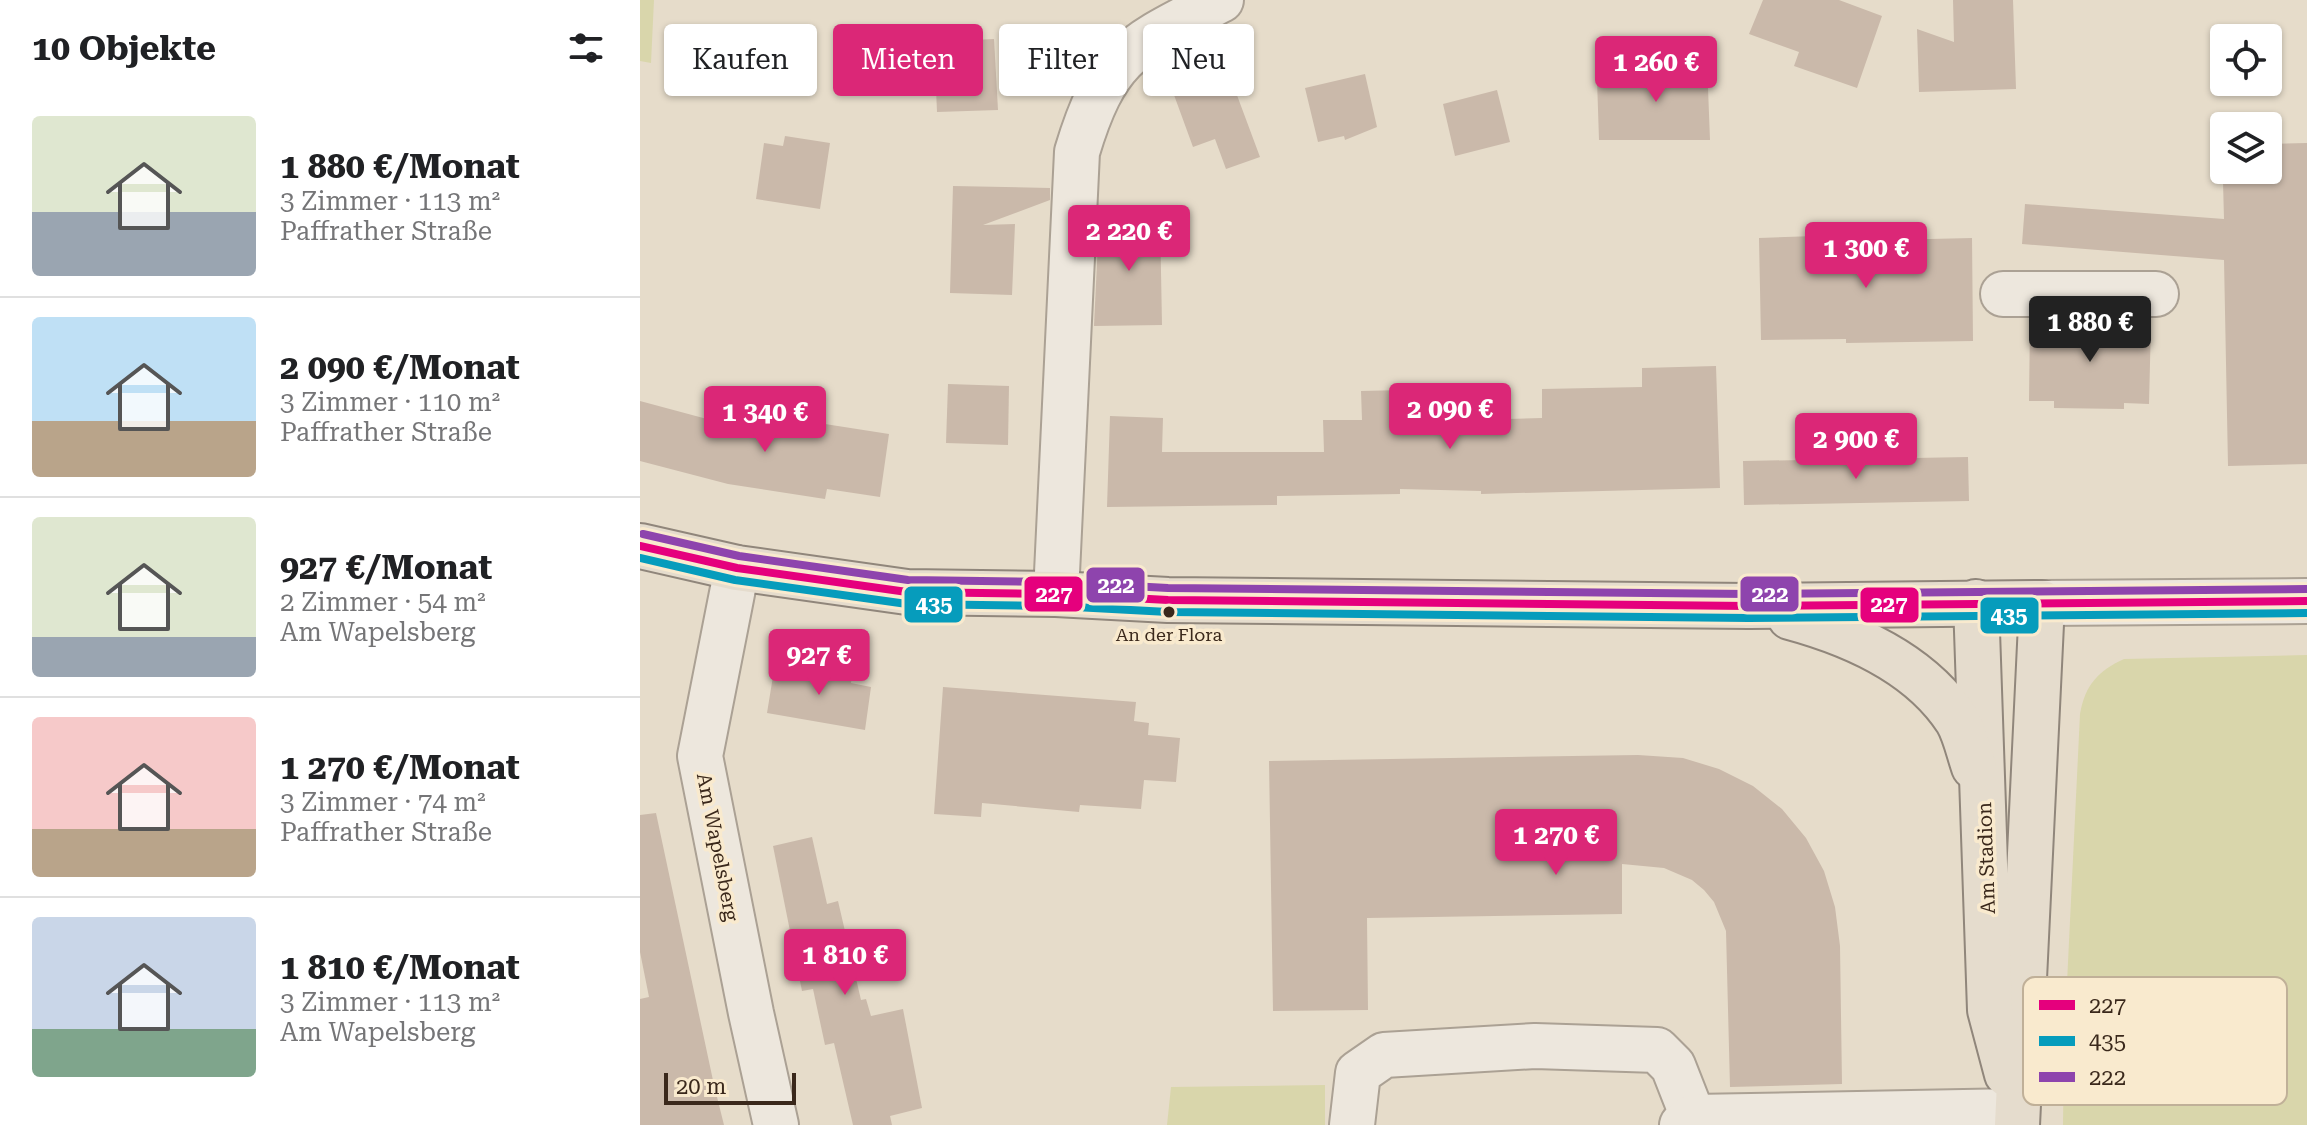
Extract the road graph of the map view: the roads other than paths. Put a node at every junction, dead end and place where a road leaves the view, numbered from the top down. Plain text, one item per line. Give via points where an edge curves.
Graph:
1 (1221, 0) edge
2 (2003, 294) dead end
3 (2156, 294) dead end
4 (640, 546) edge
5 (737, 568) junction
6 (1056, 594) junction
7 (2307, 601) edge
8 (1976, 602) junction
9 (2042, 603) junction
10 (1749, 606) junction
11 (1985, 798) junction
12 (2024, 977) edge
13 (2023, 994) edge
14 (2017, 1118) edge
15 (1687, 1121) edge
16 (776, 1125) edge
17 (1352, 1125) edge

1 - 6 street via 1140,42 1110,73 1089,111 1077,152
2 - 3 street
4 - 5 main road
5 - 6 main road via 907,592
5 - 16 street, Am Wapelsberg via 700,756
6 - 10 main road via 1168,600
7 - 9 street
8 - 9 main road
8 - 10 main road
8 - 11 main road, Am Stadion
9 - 12 main road, Am Stadion
10 - 11 main road via 1832,628 1918,677 1958,721
11 - 14 main road, Am Stadion via 1990,1010
13 - 14 main road, Am Stadion
14 - 15 street
15 - 17 street via 1673,1066 1657,1050 1535,1046 1384,1055 1358,1073

